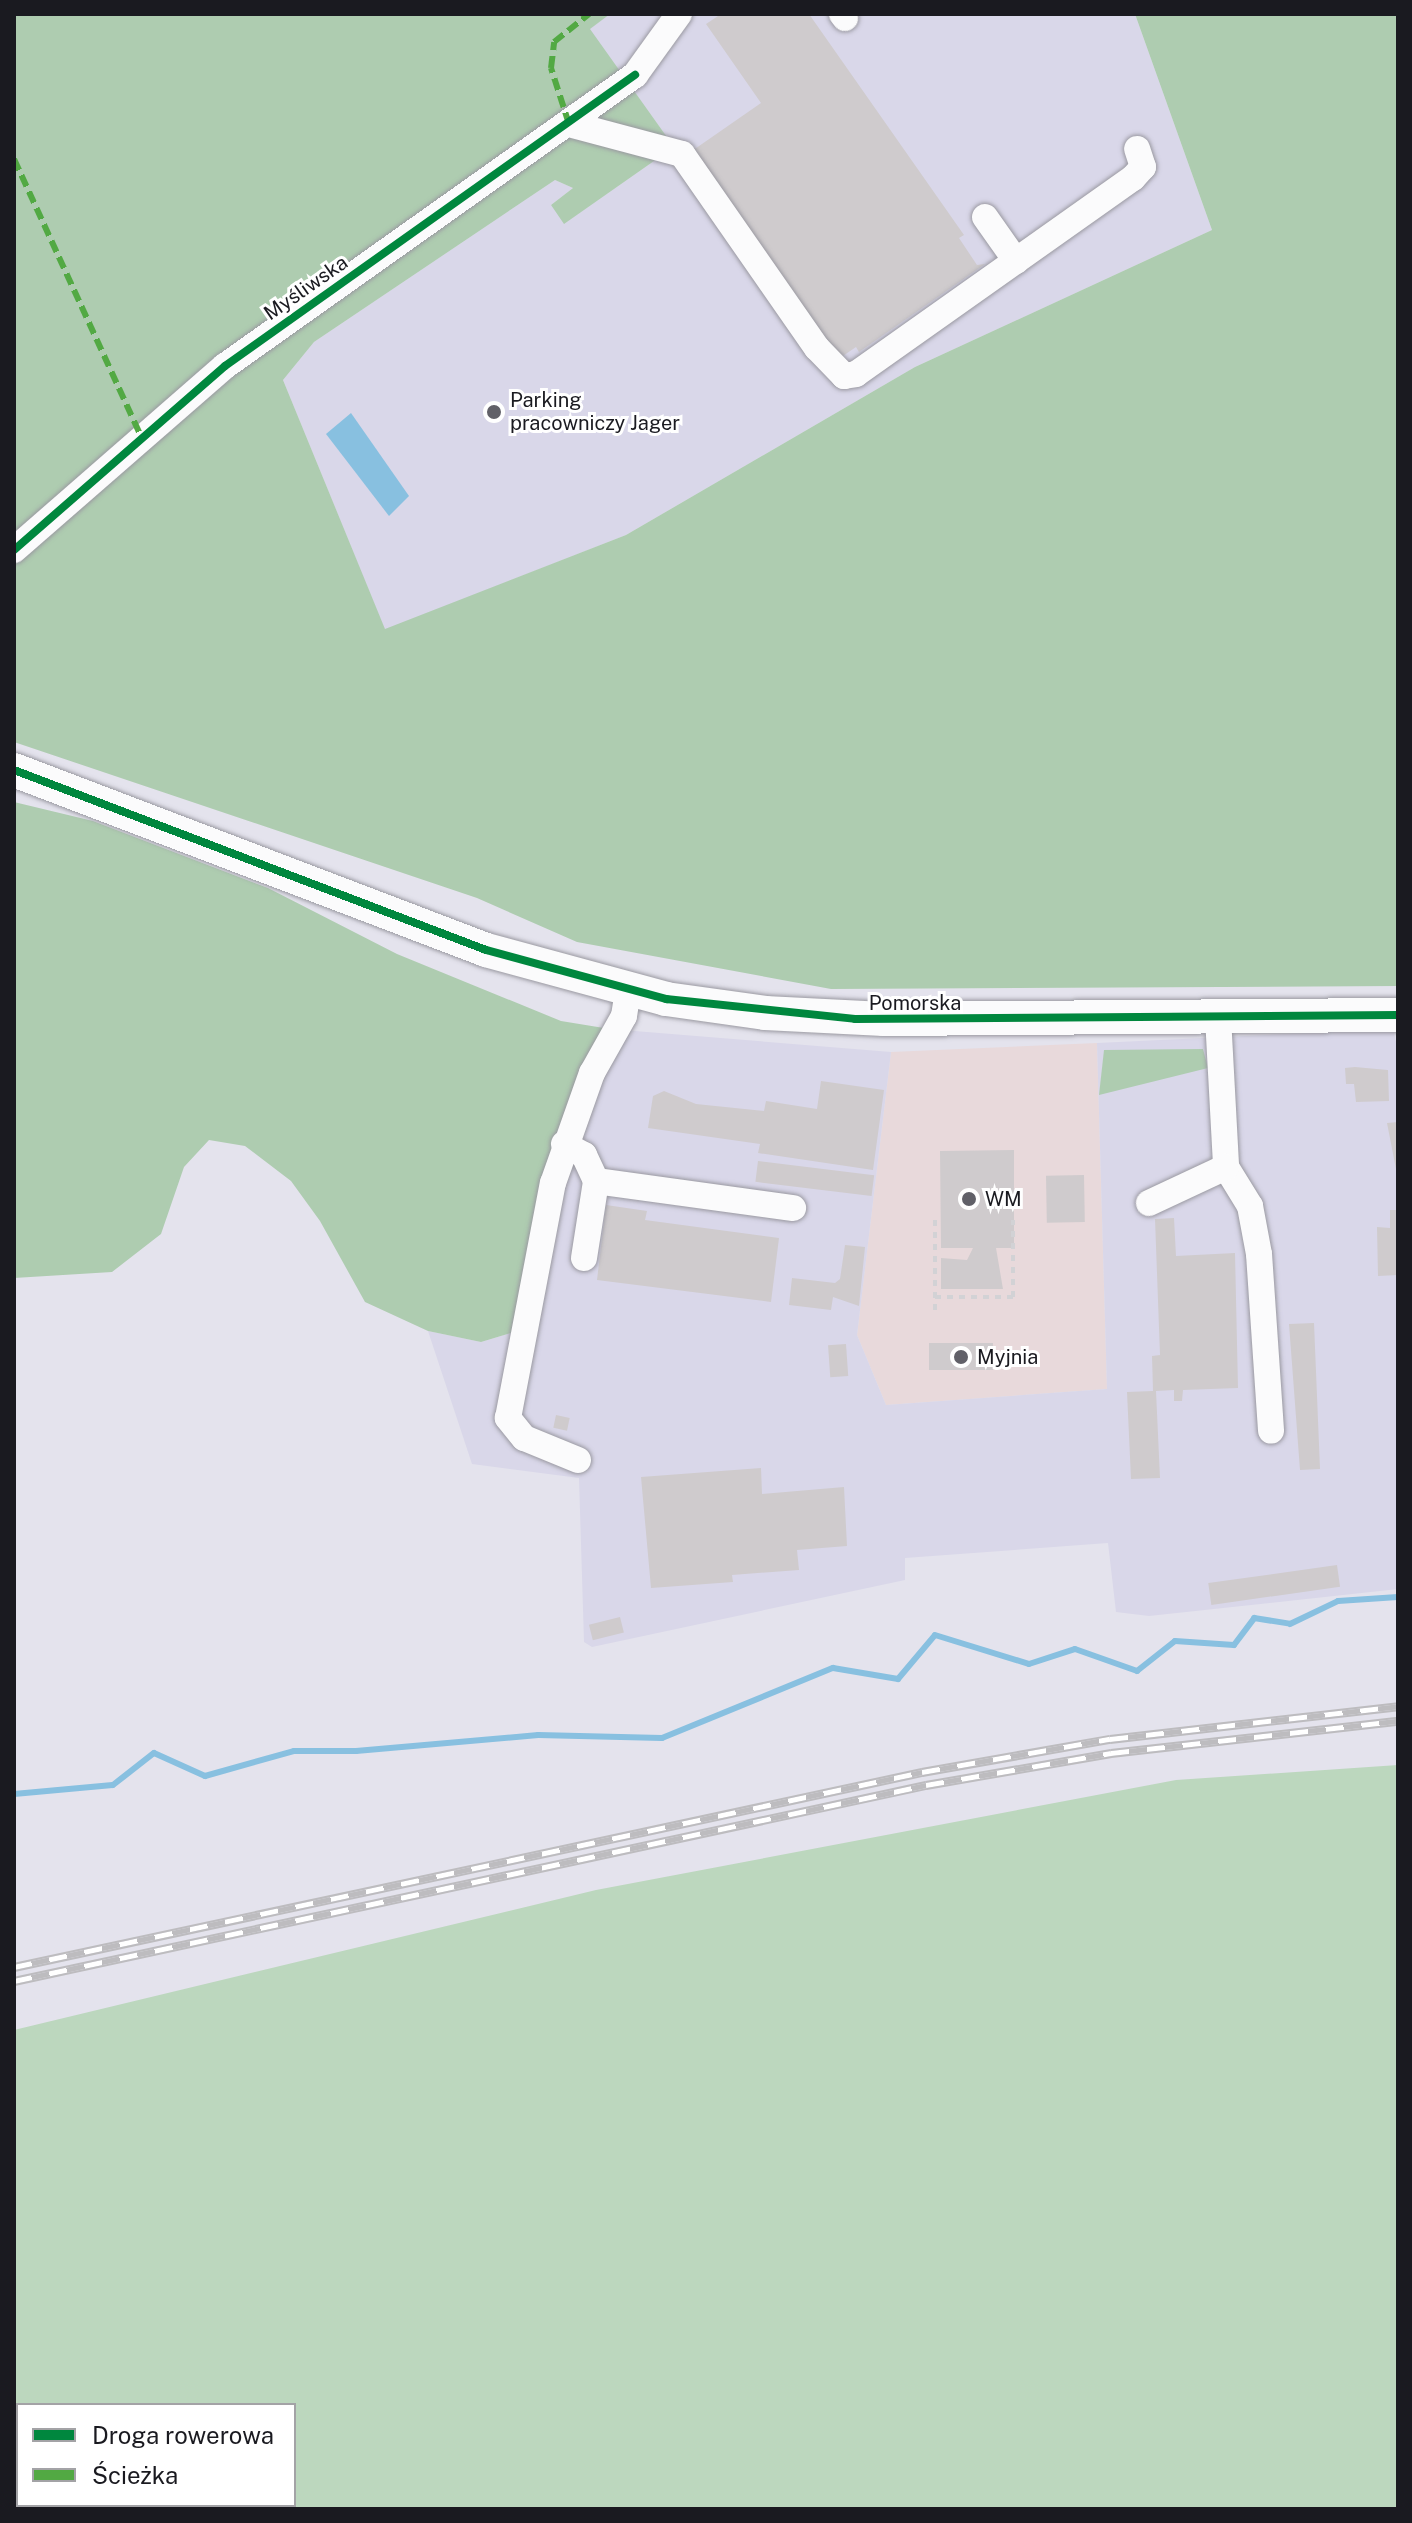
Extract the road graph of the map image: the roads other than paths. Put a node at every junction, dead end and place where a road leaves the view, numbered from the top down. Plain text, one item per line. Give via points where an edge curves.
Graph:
1 (679, 14) edge
2 (569, 124) junction
3 (1137, 149) dead end
4 (985, 217) dead end
5 (1016, 261) junction
6 (14, 550) edge
7 (14, 770) edge
8 (14, 791) edge
9 (174, 833) junction
10 (628, 991) junction
11 (1398, 1015) edge
12 (1218, 1017) junction
13 (564, 1144) junction
14 (1226, 1167) junction
15 (596, 1181) junction
16 (1149, 1203) dead end
17 (793, 1208) dead end
18 (584, 1258) dead end
19 (1271, 1431) dead end
20 (578, 1460) dead end

1 - 2 street, Myśliwska via 635,75
2 - 5 street via 682,154 817,348 844,376 856,374
2 - 6 street, Myśliwska via 225,366
3 - 5 street via 1143,167 1133,178
4 - 5 street
7 - 9 main road via 108,802
8 - 9 main road
9 - 10 main road, Pomorska via 442,934
10 - 12 main road, Pomorska via 731,1010 827,1018
10 - 13 street via 624,1016 592,1073
11 - 12 main road, Pomorska
12 - 14 street
13 - 15 street via 584,1155
13 - 20 street via 541,1231 508,1418 524,1438
14 - 16 street
14 - 19 street via 1250,1206 1259,1254
15 - 17 street
15 - 18 street

